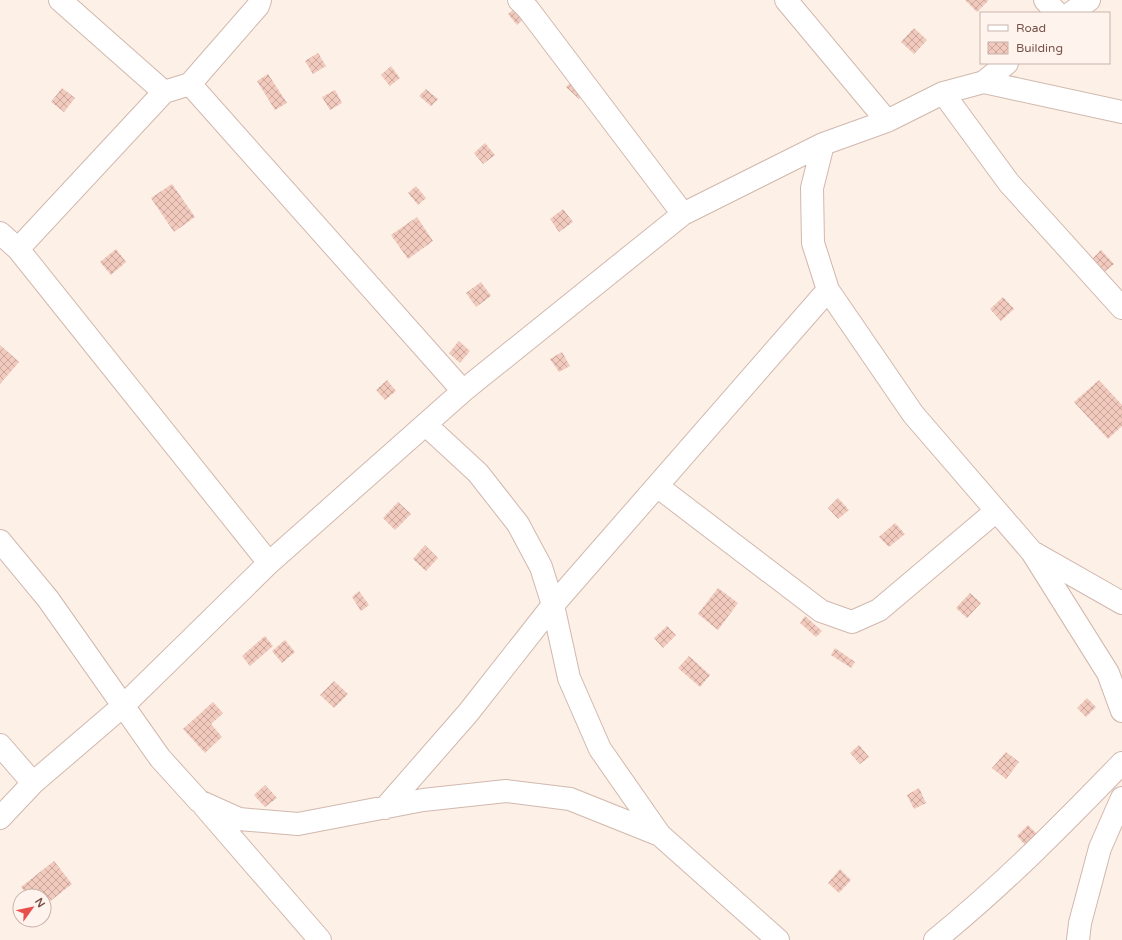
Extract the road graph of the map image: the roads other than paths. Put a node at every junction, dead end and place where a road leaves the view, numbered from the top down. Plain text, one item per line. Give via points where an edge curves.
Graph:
1 (260, 0) edge
2 (519, 0) edge
3 (786, 0) edge
4 (1045, 0) edge
5 (1089, 0) edge
6 (73, 4) edge
7 (1056, 12) edge
8 (1072, 12) edge
9 (1006, 64) edge
10 (984, 82) junction
11 (190, 84) junction
12 (164, 92) junction
13 (943, 93) junction
14 (1122, 112) edge
15 (887, 121) junction
16 (822, 144) junction
17 (683, 214) junction
18 (0, 233) edge
19 (18, 249) junction
20 (828, 290) junction
21 (1122, 308) edge
22 (463, 391) junction
23 (426, 425) junction
24 (657, 486) junction
25 (996, 511) junction
26 (0, 541) edge
27 (1032, 552) junction
28 (269, 563) junction
29 (1122, 603) edge
30 (553, 605) junction
31 (124, 705) junction
32 (1122, 711) edge
33 (0, 745) edge
34 (1122, 763) edge
35 (33, 783) junction
36 (1122, 798) edge
37 (199, 801) junction
38 (385, 808) junction
39 (0, 818) edge
40 (660, 835) junction
41 (320, 940) edge
42 (778, 940) edge
43 (935, 940) edge
44 (1078, 940) edge

1 - 11 street via 258,6
2 - 17 street
3 - 15 street
4 - 7 street
5 - 8 street
6 - 12 street
9 - 10 street
10 - 13 street
10 - 14 street
11 - 12 street
11 - 22 street
12 - 19 street
13 - 15 street
13 - 21 street via 1009,183
15 - 16 street
16 - 17 street
16 - 20 street via 812,188 813,243
17 - 22 street
18 - 19 street
19 - 28 street
20 - 24 street
20 - 25 street via 913,414
22 - 23 street
23 - 28 street
23 - 30 street via 478,473 518,524 541,567
24 - 25 street via 821,611 852,622 879,610
24 - 30 street
25 - 27 street
26 - 31 street via 48,599
27 - 29 street
27 - 32 street via 1108,673
28 - 31 street
30 - 38 street via 468,713
30 - 40 street via 569,678 600,749
31 - 35 street
31 - 37 street via 160,758
33 - 35 street
34 - 43 street via 1050,838
35 - 39 street
36 - 44 street via 1100,848
37 - 38 street via 239,819 298,824
37 - 41 street
38 - 40 street via 423,800 506,791 570,799
40 - 42 street

